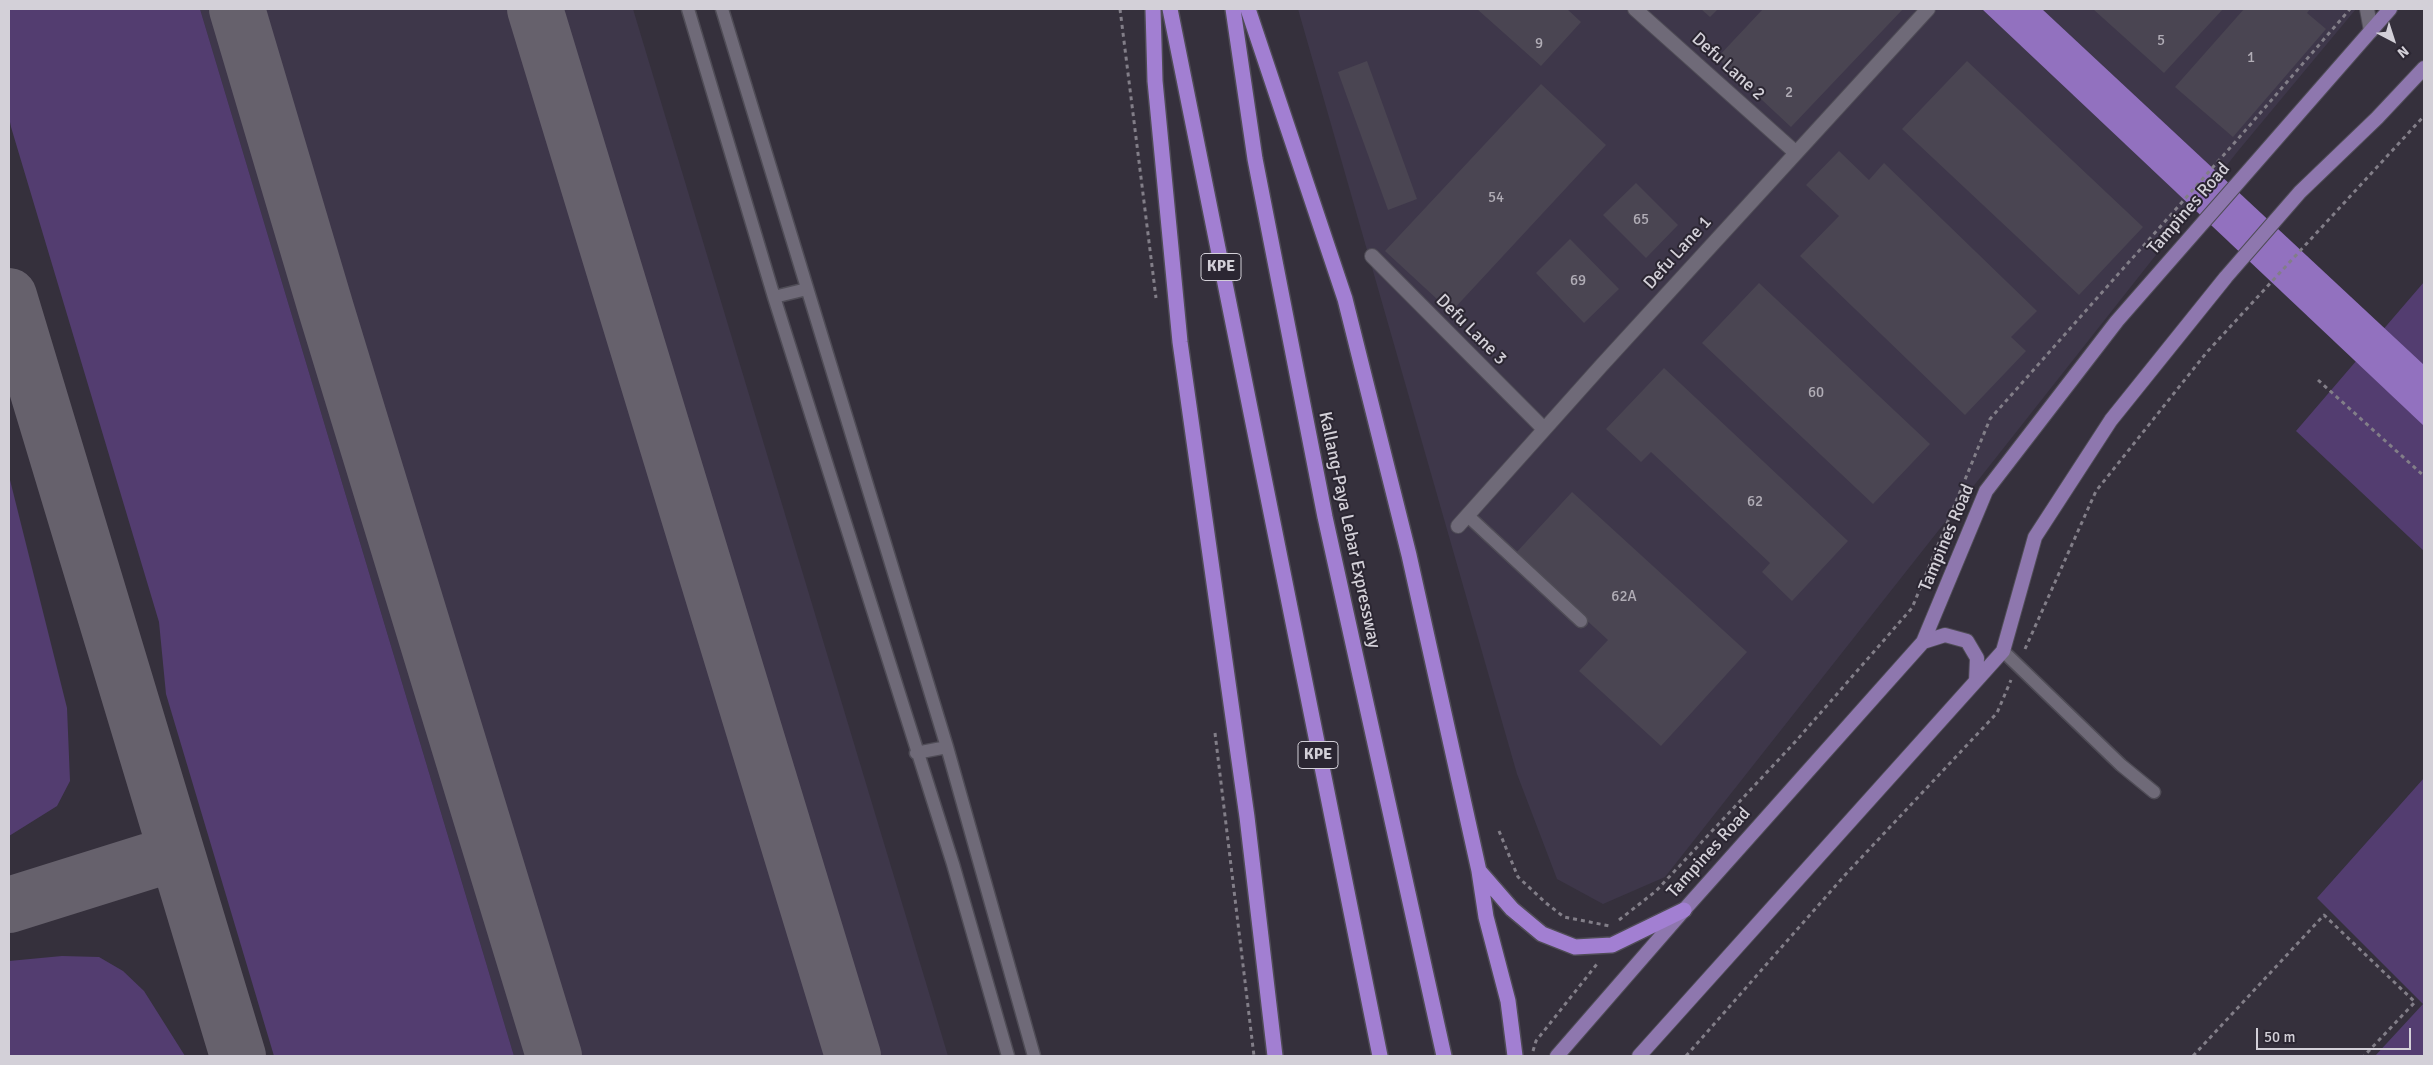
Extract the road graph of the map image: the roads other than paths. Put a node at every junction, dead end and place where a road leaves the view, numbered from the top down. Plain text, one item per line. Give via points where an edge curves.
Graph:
1 (688, 9) edge
2 (722, 9) edge
3 (1153, 9) edge
4 (1170, 9) edge
5 (1233, 9) edge
6 (1248, 9) edge
7 (1635, 9) edge
8 (1928, 9) edge
9 (2366, 9) edge
10 (2390, 9) edge
11 (2370, 31) junction
12 (2424, 68) edge
13 (1795, 152) junction
14 (1372, 256) dead end
15 (807, 289) junction
16 (774, 297) junction
17 (1544, 429) junction
18 (1463, 521) joint
19 (1581, 620) dead end
20 (1923, 642) junction
21 (2003, 651) junction
22 (1976, 681) junction
23 (947, 747) junction
24 (916, 754) junction
25 (2154, 792) dead end
26 (1479, 871) junction
27 (1684, 910) junction
28 (1653, 1041) junction
29 (1275, 1053) edge
30 (1008, 1056) edge
31 (1034, 1056) edge
32 (1380, 1056) edge
33 (1444, 1056) edge
34 (1515, 1056) edge
35 (1557, 1056) edge
36 (1639, 1056) edge
37 (1644, 1056) edge

1 - 16 lane
2 - 15 lane
3 - 29 highway via 1155,81 1180,342 1247,817
4 - 32 highway, KPE
5 - 33 highway, Kallang-Paya Lebar Expressway via 1255,159 1326,517
6 - 26 highway via 1346,299 1409,556
7 - 13 street, Defu Lane 2
8 - 13 street, Defu Lane 1
9 - 11 street
10 - 11 main road, Tampines Road
11 - 20 main road, Tampines Road via 2117,321 1986,491
12 - 21 main road via 2300,192 2226,277 2111,420 2035,537
13 - 17 street, Defu Lane 1
14 - 17 street, Defu Lane 3
15 - 16 lane
15 - 23 lane
16 - 24 lane
17 - 18 street, Defu Lane 1
18 - 19 lane
20 - 22 main road via 1945,635 1967,641 1977,658
20 - 27 main road, Tampines Road
21 - 22 main road
21 - 25 lane via 2121,765
22 - 28 main road
23 - 24 lane
23 - 31 lane
24 - 30 lane via 953,864
26 - 27 highway via 1512,909 1542,934 1575,947 1612,945
26 - 34 highway via 1486,917 1508,1001
27 - 35 main road, Tampines Road
28 - 36 main road
28 - 37 main road

